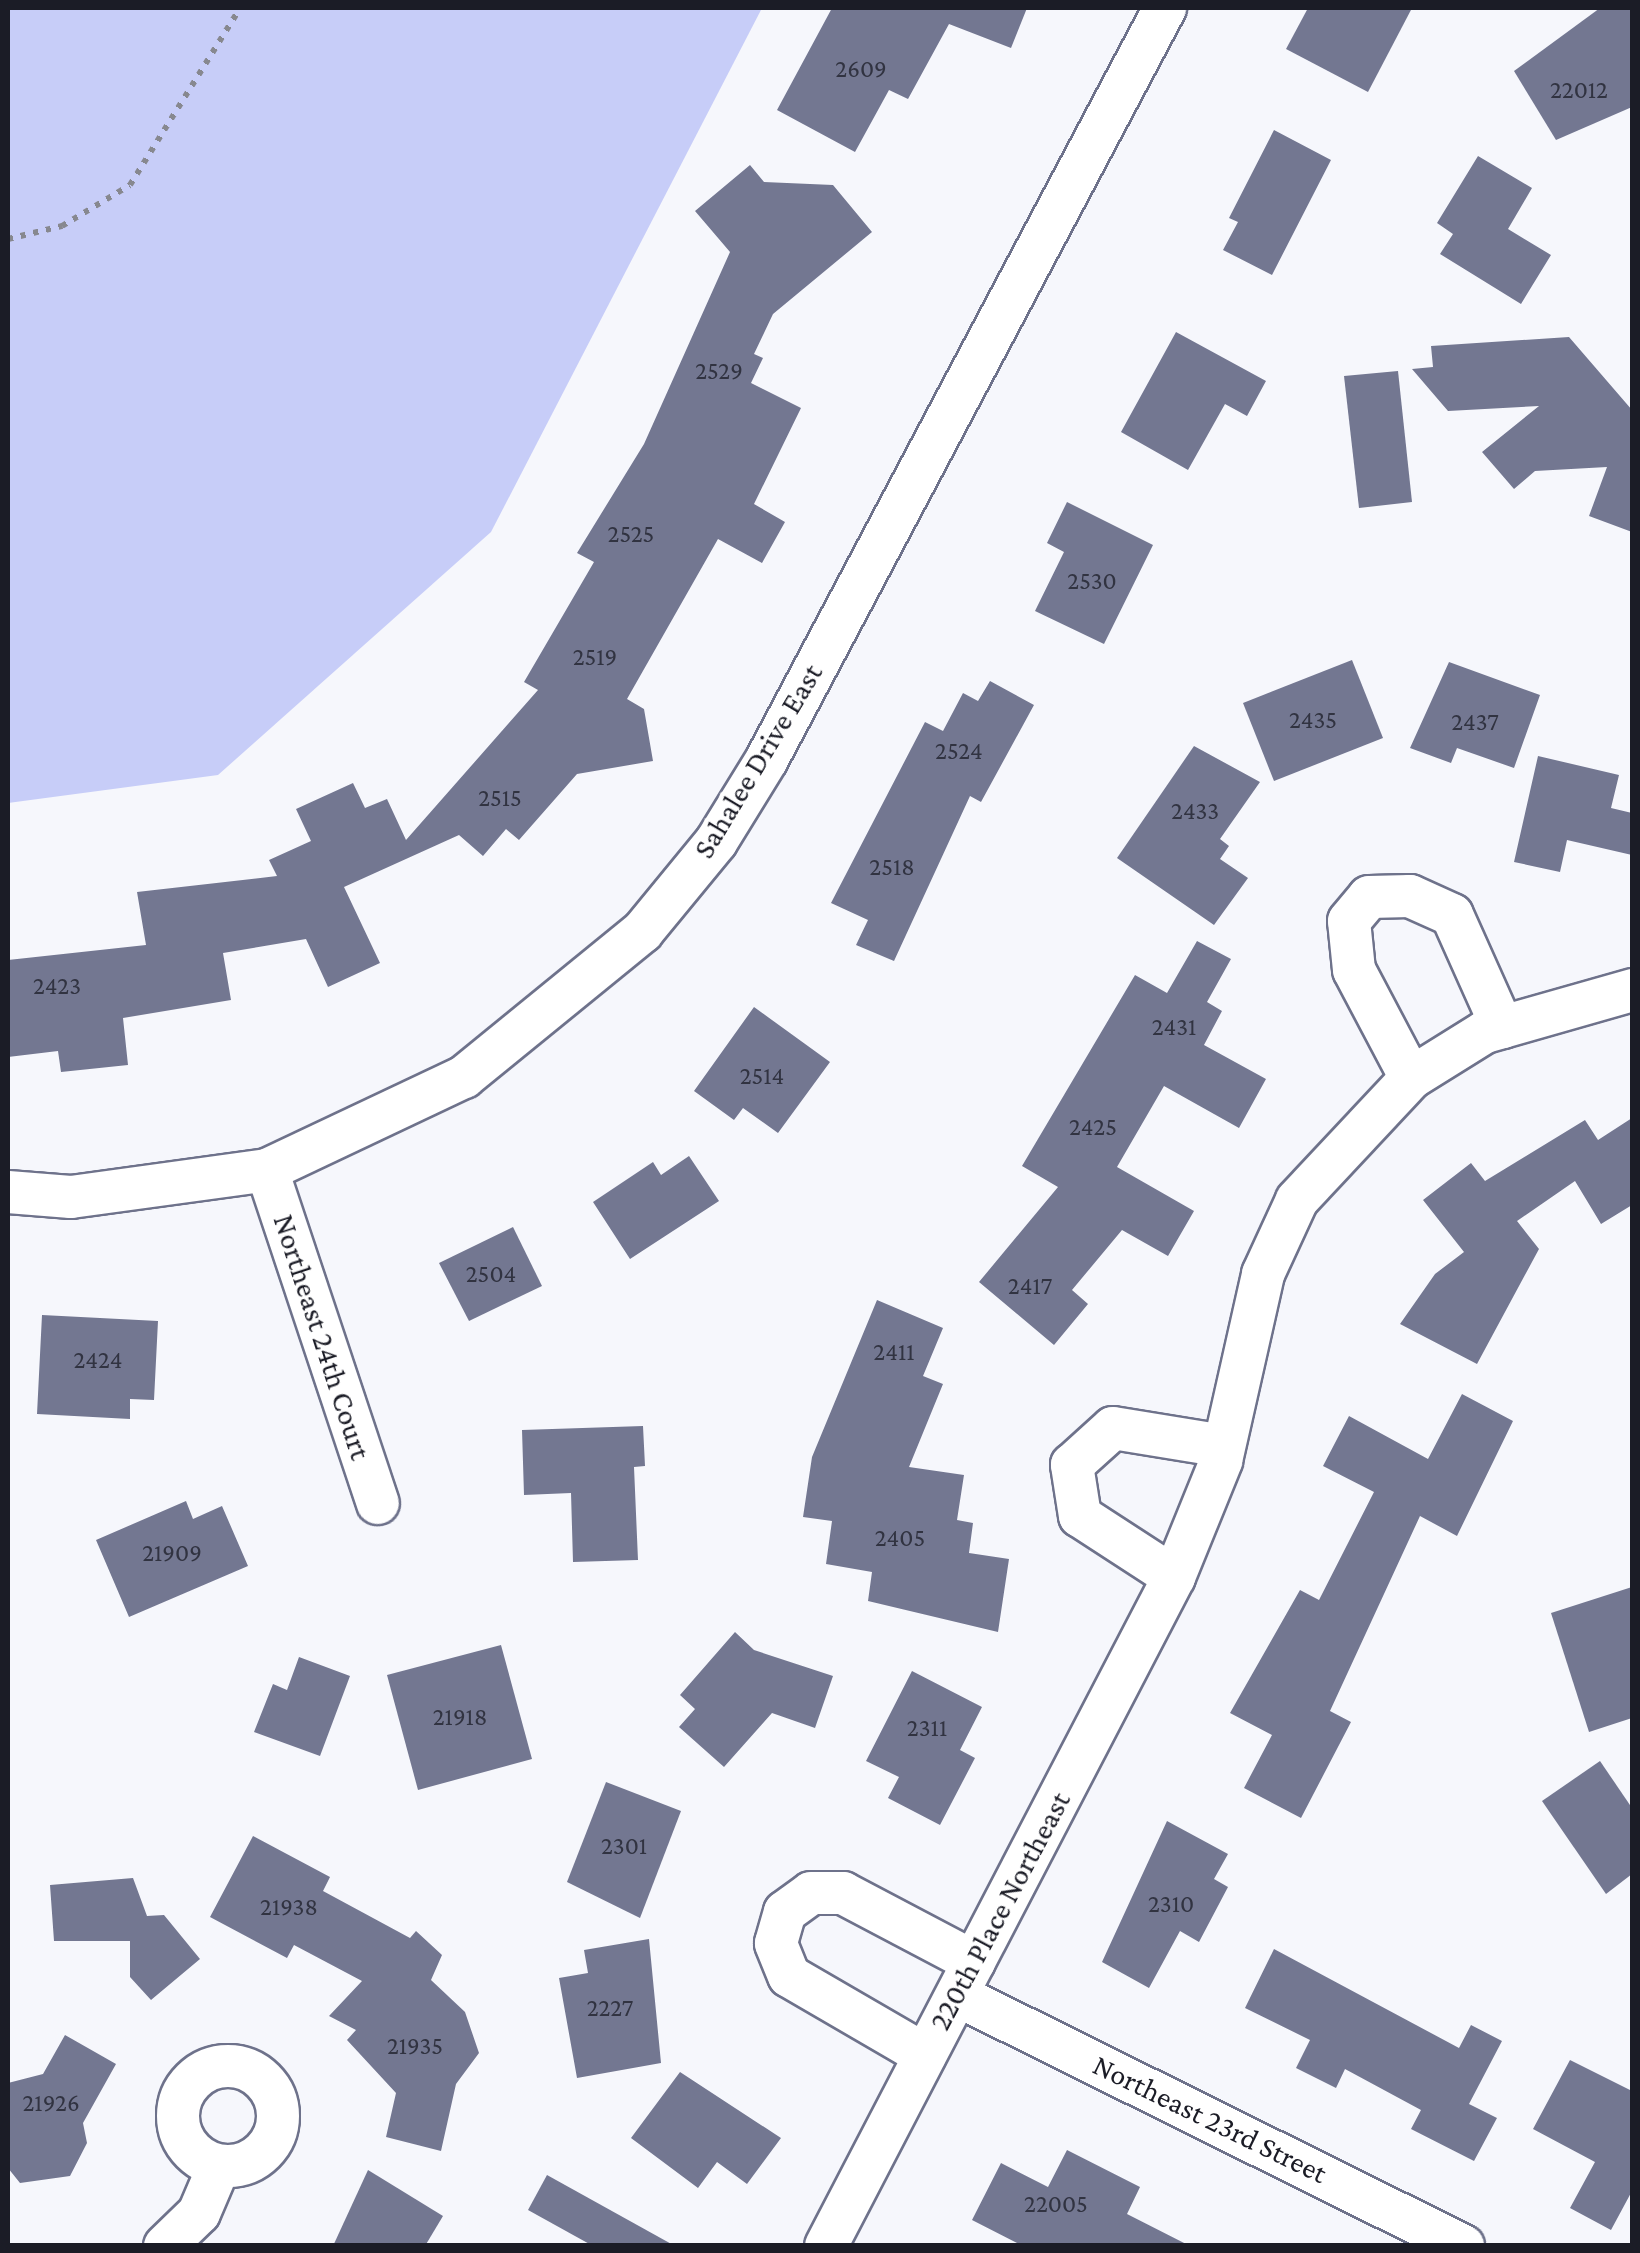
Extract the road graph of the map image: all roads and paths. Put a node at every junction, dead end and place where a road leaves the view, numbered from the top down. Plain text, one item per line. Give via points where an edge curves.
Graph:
1 (240, 8) edge
2 (1165, 8) edge
3 (8, 239) edge
4 (1632, 990) edge
5 (1502, 1026) junction
6 (1411, 1078) junction
7 (267, 1170) junction
8 (8, 1192) edge
9 (1224, 1446) junction
10 (378, 1504) dead end
11 (1174, 1577) junction
12 (965, 1978) junction
13 (925, 2055) junction
14 (219, 2166) dead end
15 (165, 2246) edge
16 (826, 2246) edge
17 (1462, 2246) edge

1 - 3 path via 130,185 62,226
2 - 7 street, Sahalee Drive East via 716,842 642,932 507,1046 464,1077
4 - 5 street, 220th Place Northeast
5 - 6 street, 220th Place Northeast
5 - 6 street via 1452,915 1410,896 1368,897 1349,921 1354,970
6 - 9 street, 220th Place Northeast via 1297,1200 1263,1274
7 - 8 street, Sahalee Drive East via 72,1197
7 - 10 street, Northeast 24th Court
9 - 11 street, 220th Place Northeast
9 - 11 street via 1113,1428 1072,1465 1080,1516
11 - 12 street, 220th Place Northeast
12 - 13 street, 220th Place Northeast
12 - 13 street, Northeast 23rd Street via 843,1893 811,1893 785,1912 776,1944 788,1976
12 - 17 street, Northeast 23rd Street
13 - 16 street, 220th Place Northeast
14 - 15 street via 199,2213

